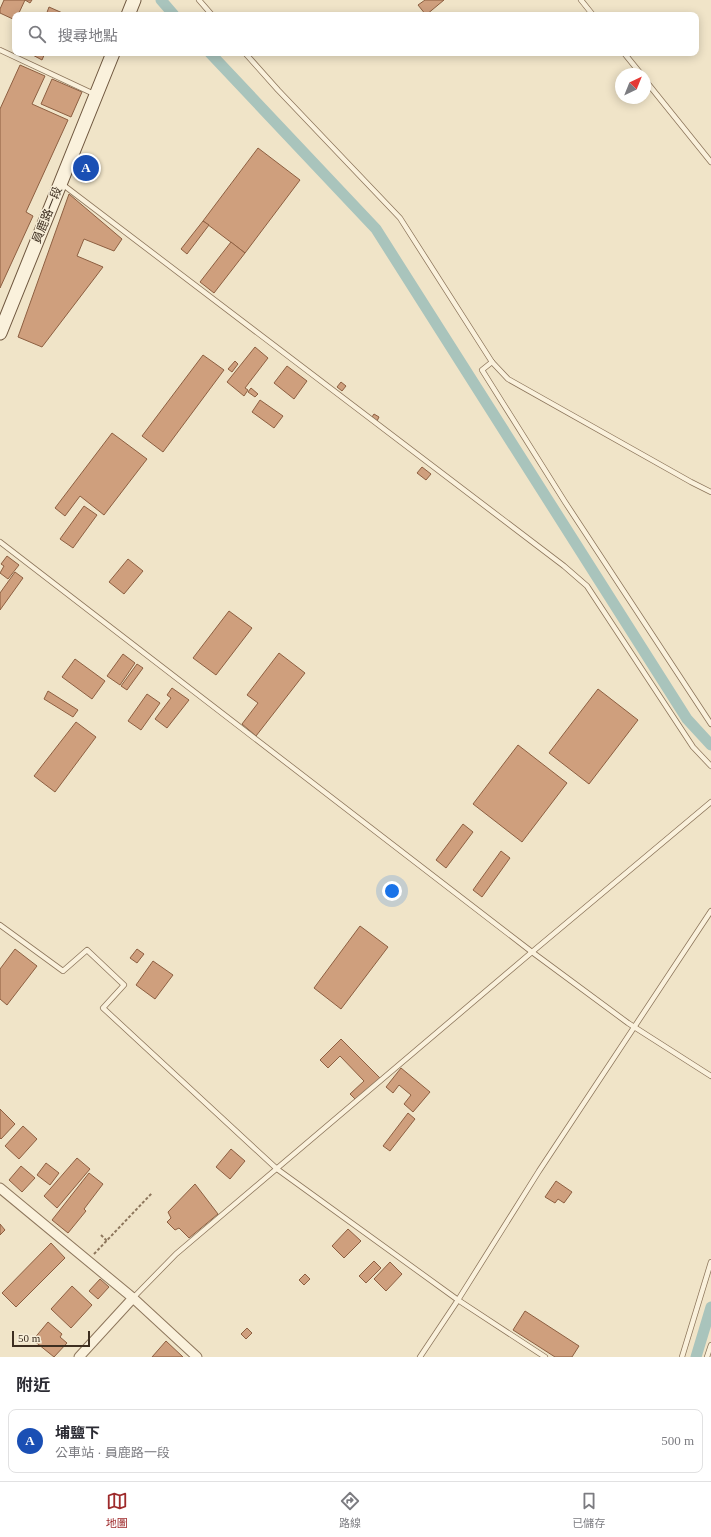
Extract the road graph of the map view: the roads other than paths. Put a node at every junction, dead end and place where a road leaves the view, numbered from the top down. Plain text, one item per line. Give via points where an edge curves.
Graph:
1 (134, 0) edge
2 (199, 0) edge
3 (581, 0) edge
4 (129, 12) edge
5 (209, 12) edge
6 (591, 12) edge
7 (0, 50) edge
8 (12, 56) edge
9 (13, 56) edge
10 (111, 56) edge
11 (248, 56) edge
12 (626, 56) edge
13 (635, 68) edge
14 (651, 87) edge
15 (96, 95) junction
16 (711, 162) edge
17 (60, 183) junction
18 (0, 333) edge
19 (492, 362) junction
20 (711, 492) edge
21 (0, 542) edge
22 (711, 724) edge
23 (711, 766) edge
24 (711, 802) edge
25 (711, 911) edge
26 (0, 925) edge
27 (532, 952) junction
28 (634, 1028) junction
29 (711, 1076) edge
30 (277, 1168) junction
31 (0, 1188) edge
32 (711, 1262) edge
33 (133, 1298) junction
34 (458, 1300) junction
35 (711, 1345) edge
36 (79, 1357) edge
37 (197, 1357) edge
38 (420, 1357) edge
39 (545, 1357) edge
40 (682, 1357) edge
41 (708, 1357) edge

1 - 4 main road
2 - 5 lane
3 - 6 lane
7 - 8 lane
9 - 15 lane
10 - 15 main road, 員鹿路一段
11 - 19 lane via 400,218
12 - 13 lane
14 - 16 lane
15 - 17 main road, 員鹿路一段
17 - 18 main road, 員鹿路一段
17 - 23 lane via 587,586 693,747
19 - 20 lane via 508,379
19 - 22 lane via 482,370 565,502
21 - 27 lane
24 - 27 lane
25 - 28 lane
26 - 30 lane via 63,971 87,950 124,985 103,1008
27 - 28 lane
27 - 30 lane
28 - 29 lane
28 - 34 lane via 539,1171
30 - 33 lane via 176,1254
30 - 34 lane
31 - 33 street
32 - 40 lane
33 - 36 street
33 - 37 street
34 - 38 lane
34 - 39 lane
35 - 41 lane

